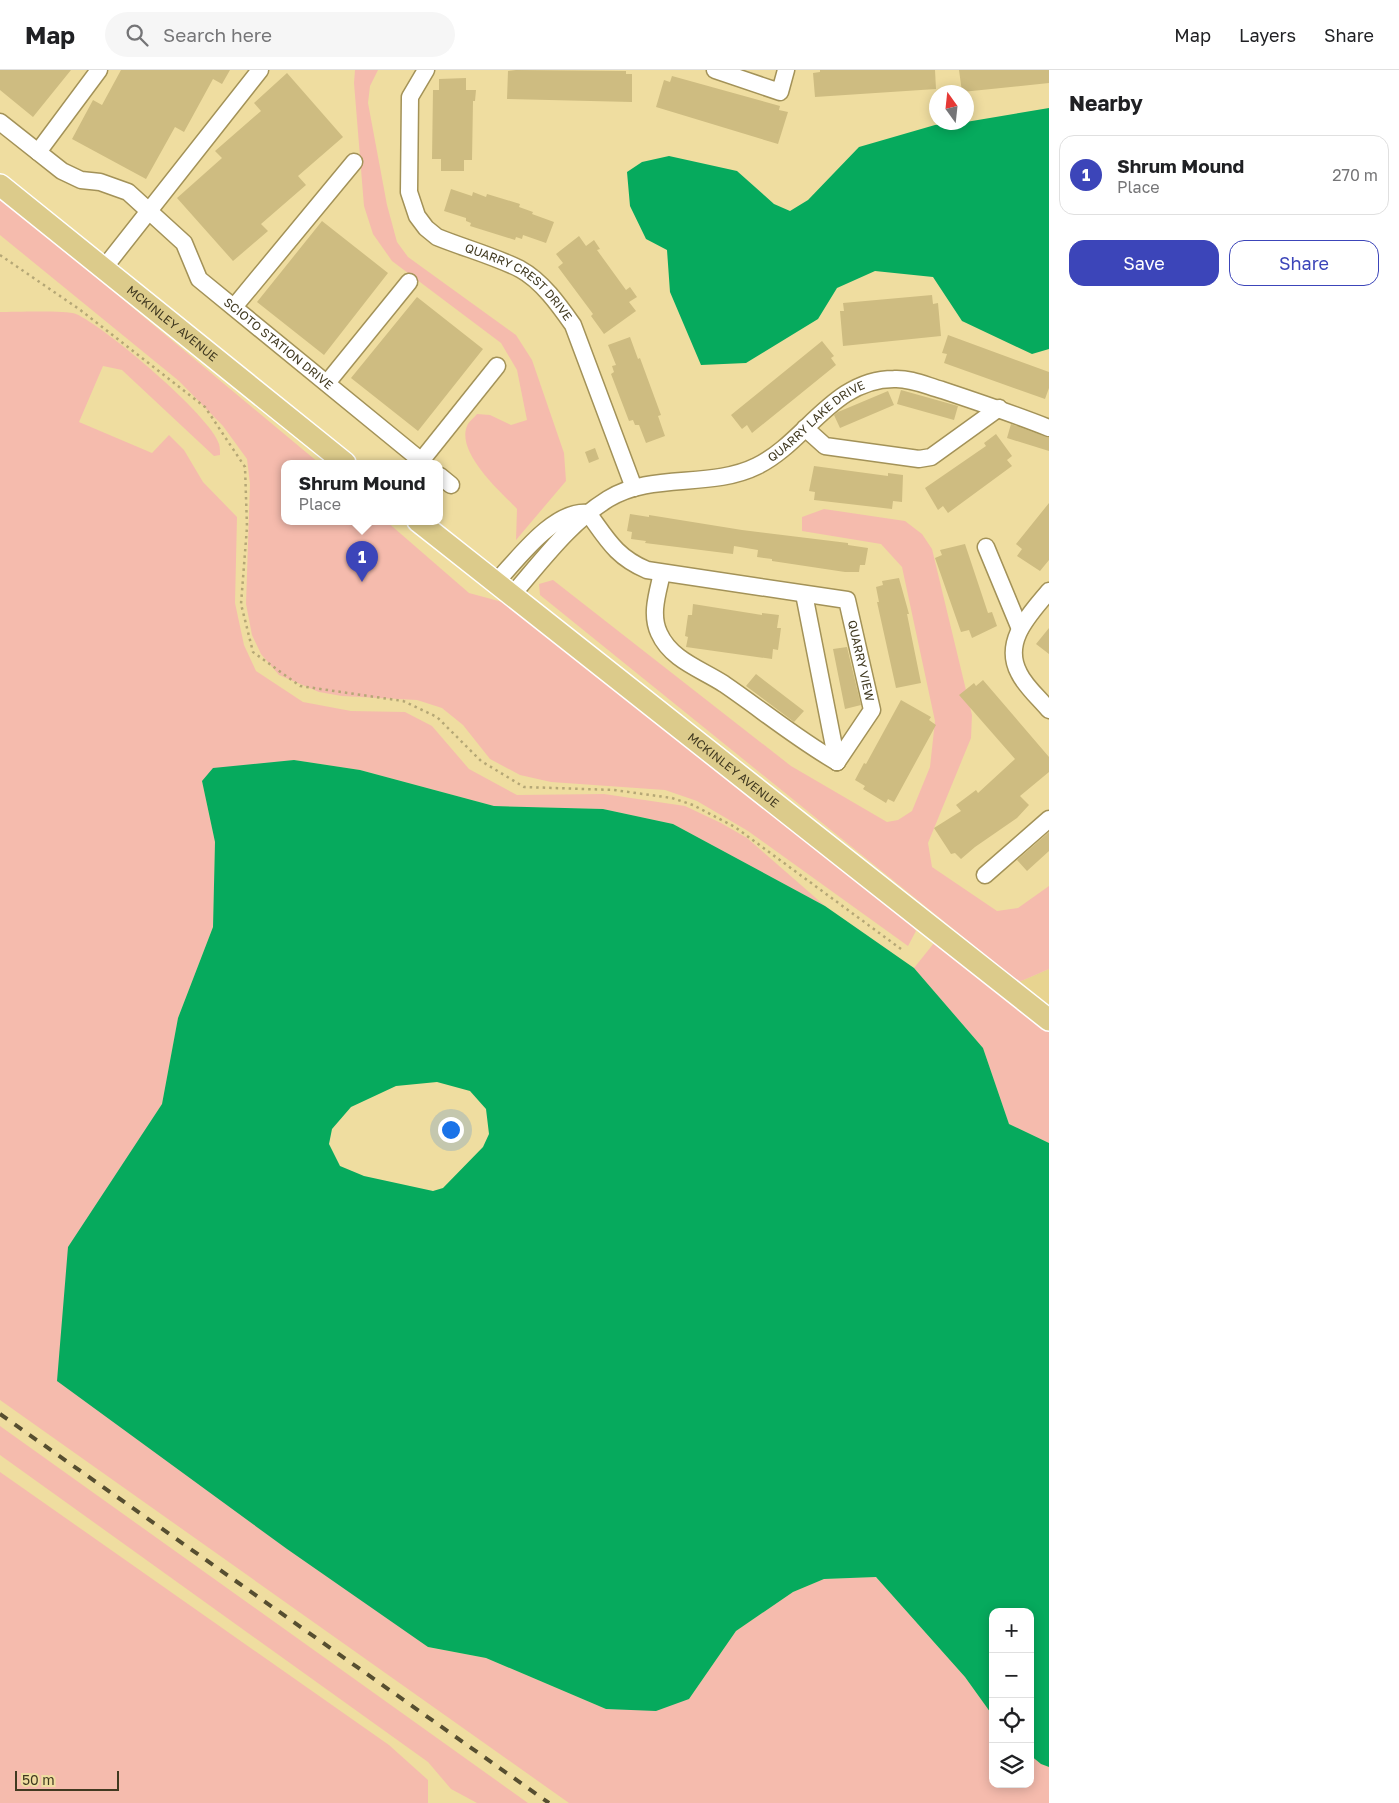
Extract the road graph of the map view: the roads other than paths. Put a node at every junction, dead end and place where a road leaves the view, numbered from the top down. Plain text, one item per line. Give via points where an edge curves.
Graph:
1 (99, 70) edge
2 (260, 70) edge
3 (426, 70) edge
4 (715, 70) edge
5 (786, 70) edge
6 (0, 122) edge
7 (38, 152) junction
8 (354, 162) dead end
9 (0, 185) edge
10 (148, 211) junction
11 (104, 268) junction
12 (409, 282) dead end
13 (234, 307) junction
14 (497, 366) dead end
15 (327, 383) junction
16 (999, 408) junction
17 (805, 428) junction
18 (1049, 428) edge
19 (341, 460) edge
20 (420, 460) edge
21 (424, 460) edge
22 (634, 488) junction
23 (588, 512) junction
24 (423, 525) edge
25 (986, 547) dead end
26 (662, 573) junction
27 (504, 589) junction
28 (1049, 591) edge
29 (804, 594) junction
30 (1020, 629) junction
31 (1049, 710) edge
32 (837, 762) junction
33 (1049, 819) edge
34 (985, 875) dead end
35 (1049, 1020) edge

1 - 7 street
2 - 10 street
3 - 22 street, QUARRY CREST DRIVE via 410,97 409,192 417,216 437,237 521,270 561,308 573,325
4 - 5 street via 780,92
6 - 7 street, SCIOTO STATION DRIVE
7 - 10 street, SCIOTO STATION DRIVE via 62,171 82,180 100,182 128,192
8 - 13 street
9 - 11 main road, MCKINLEY AVENUE
10 - 11 street
10 - 13 street, SCIOTO STATION DRIVE via 184,244 199,279
11 - 19 main road, MCKINLEY AVENUE
12 - 15 street
13 - 15 street, SCIOTO STATION DRIVE
14 - 21 street
15 - 20 street, SCIOTO STATION DRIVE
16 - 17 street, QUARRY LAKE DRIVE via 908,380 894,379 865,385 842,396
16 - 17 street via 931,457 919,459 825,446
16 - 18 street, QUARRY LAKE DRIVE
17 - 22 street, QUARRY LAKE DRIVE via 772,459 743,473
22 - 23 street, QUARRY LAKE DRIVE
23 - 26 street, QUARRY VIEW via 619,554 630,563
23 - 27 street, QUARRY LAKE DRIVE via 573,514
24 - 27 main road, MCKINLEY AVENUE
25 - 30 street
26 - 29 street, QUARRY VIEW
26 - 32 street via 654,618 659,634 674,653
27 - 35 main road, MCKINLEY AVENUE
28 - 30 street
29 - 32 street
29 - 32 street, QUARRY VIEW via 847,600 872,710
30 - 31 street via 1015,640 1015,664 1019,675
33 - 34 street

